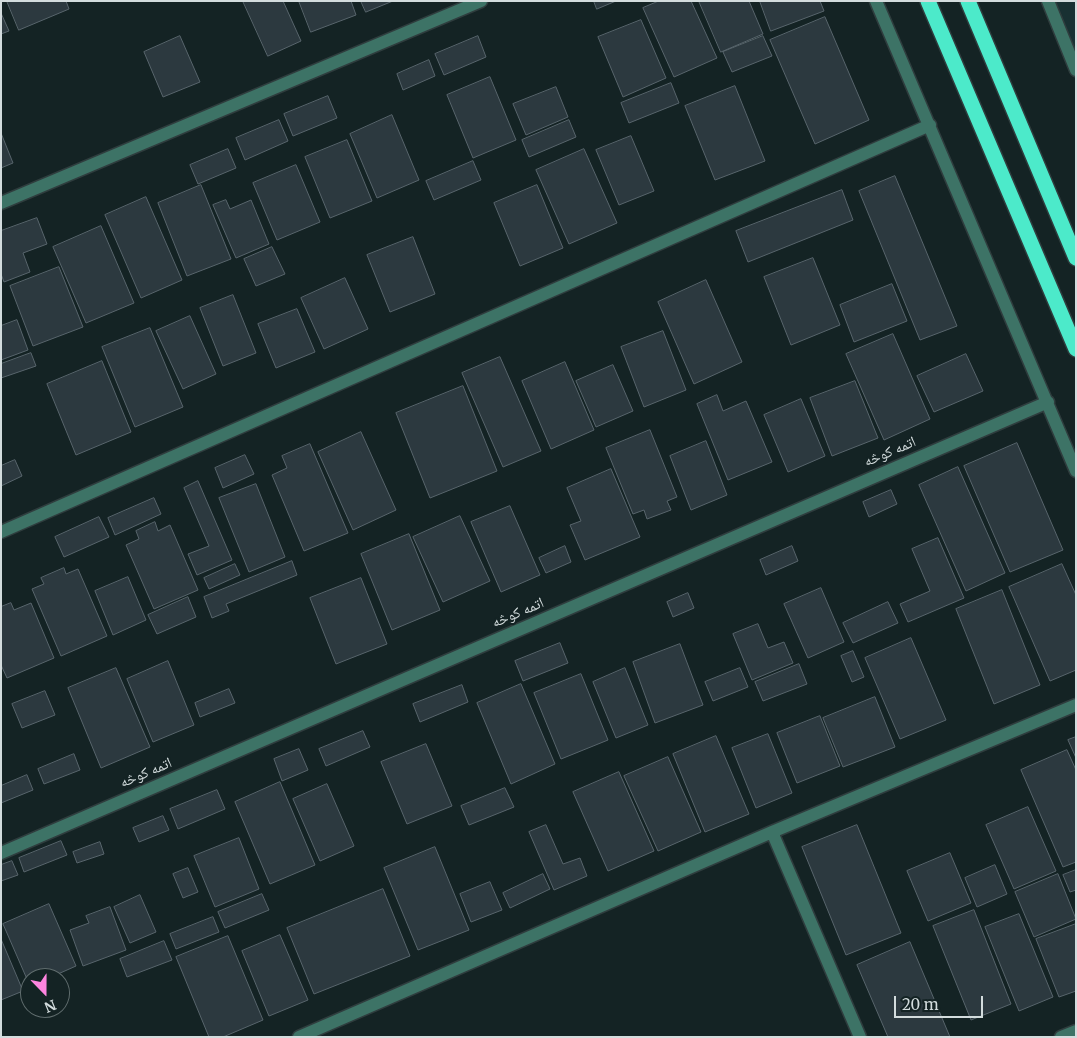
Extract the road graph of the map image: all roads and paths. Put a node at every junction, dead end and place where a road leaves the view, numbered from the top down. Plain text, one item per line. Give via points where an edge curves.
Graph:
1 (481, 1) edge
2 (876, 1) edge
3 (928, 1) edge
4 (968, 1) edge
5 (1048, 1) edge
6 (1076, 70) edge
7 (930, 125) junction
8 (1, 204) edge
9 (1076, 258) edge
10 (1076, 349) edge
11 (1048, 402) junction
12 (1076, 471) edge
13 (1, 532) edge
14 (1076, 705) edge
15 (772, 832) junction
16 (1, 853) edge
17 (1076, 1031) edge
18 (299, 1037) edge
19 (860, 1037) edge
20 (1060, 1037) edge

1 - 8 street
2 - 7 street
3 - 10 highway
4 - 9 highway
5 - 6 street
7 - 11 street
7 - 13 street
11 - 12 street
11 - 16 street, اتمه کوڅه
14 - 15 street
15 - 18 street
15 - 19 street
17 - 20 street

